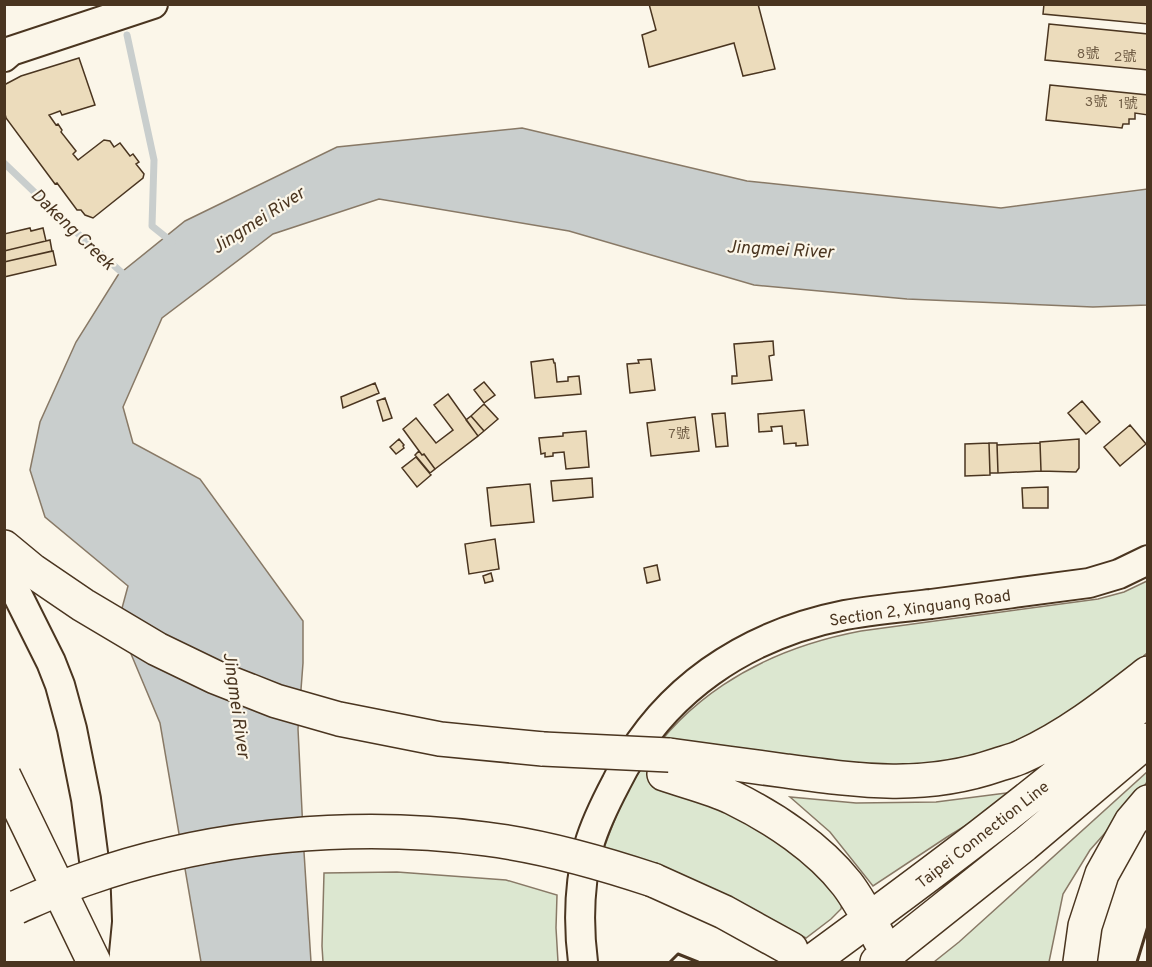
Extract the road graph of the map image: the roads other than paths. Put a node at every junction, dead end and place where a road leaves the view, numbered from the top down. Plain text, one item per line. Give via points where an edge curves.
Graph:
1 (153, 4) edge
2 (4, 57) edge
3 (4, 547) edge
4 (1148, 560) edge
5 (4, 562) edge
6 (1148, 673) edge
7 (1148, 699) edge
8 (1148, 740) edge
9 (667, 764) junction
10 (4, 776) edge
11 (1148, 802) edge
12 (11, 910) edge
13 (869, 920) junction
14 (801, 956) edge
15 (882, 959) edge
16 (93, 963) edge
17 (583, 963) edge
18 (1080, 963) edge

1 - 2 street via 11,51
3 - 9 highway, bridge via 83,605 157,649 276,701 339,719 440,739
4 - 17 street, Section 2, Xinguang Road via 1089,583 845,615 761,641 728,659 656,719 626,761 605,804 589,844 581,890
5 - 16 street via 51,662 72,729 95,868 97,921
6 - 9 highway via 1098,712 1022,757 941,779 906,782
7 - 13 highway, Taipei Connection Line via 1014,810
8 - 15 highway, Taipei Connection Line
9 - 13 highway via 779,823 821,856 846,884
10 - 16 highway, bridge
11 - 18 highway via 1131,822 1102,874 1085,926
12 - 14 highway, bridge via 88,878 207,846 339,832 412,832 545,849 614,867 724,912
13 - 14 highway, Taipei Connection Line
13 - 15 highway

